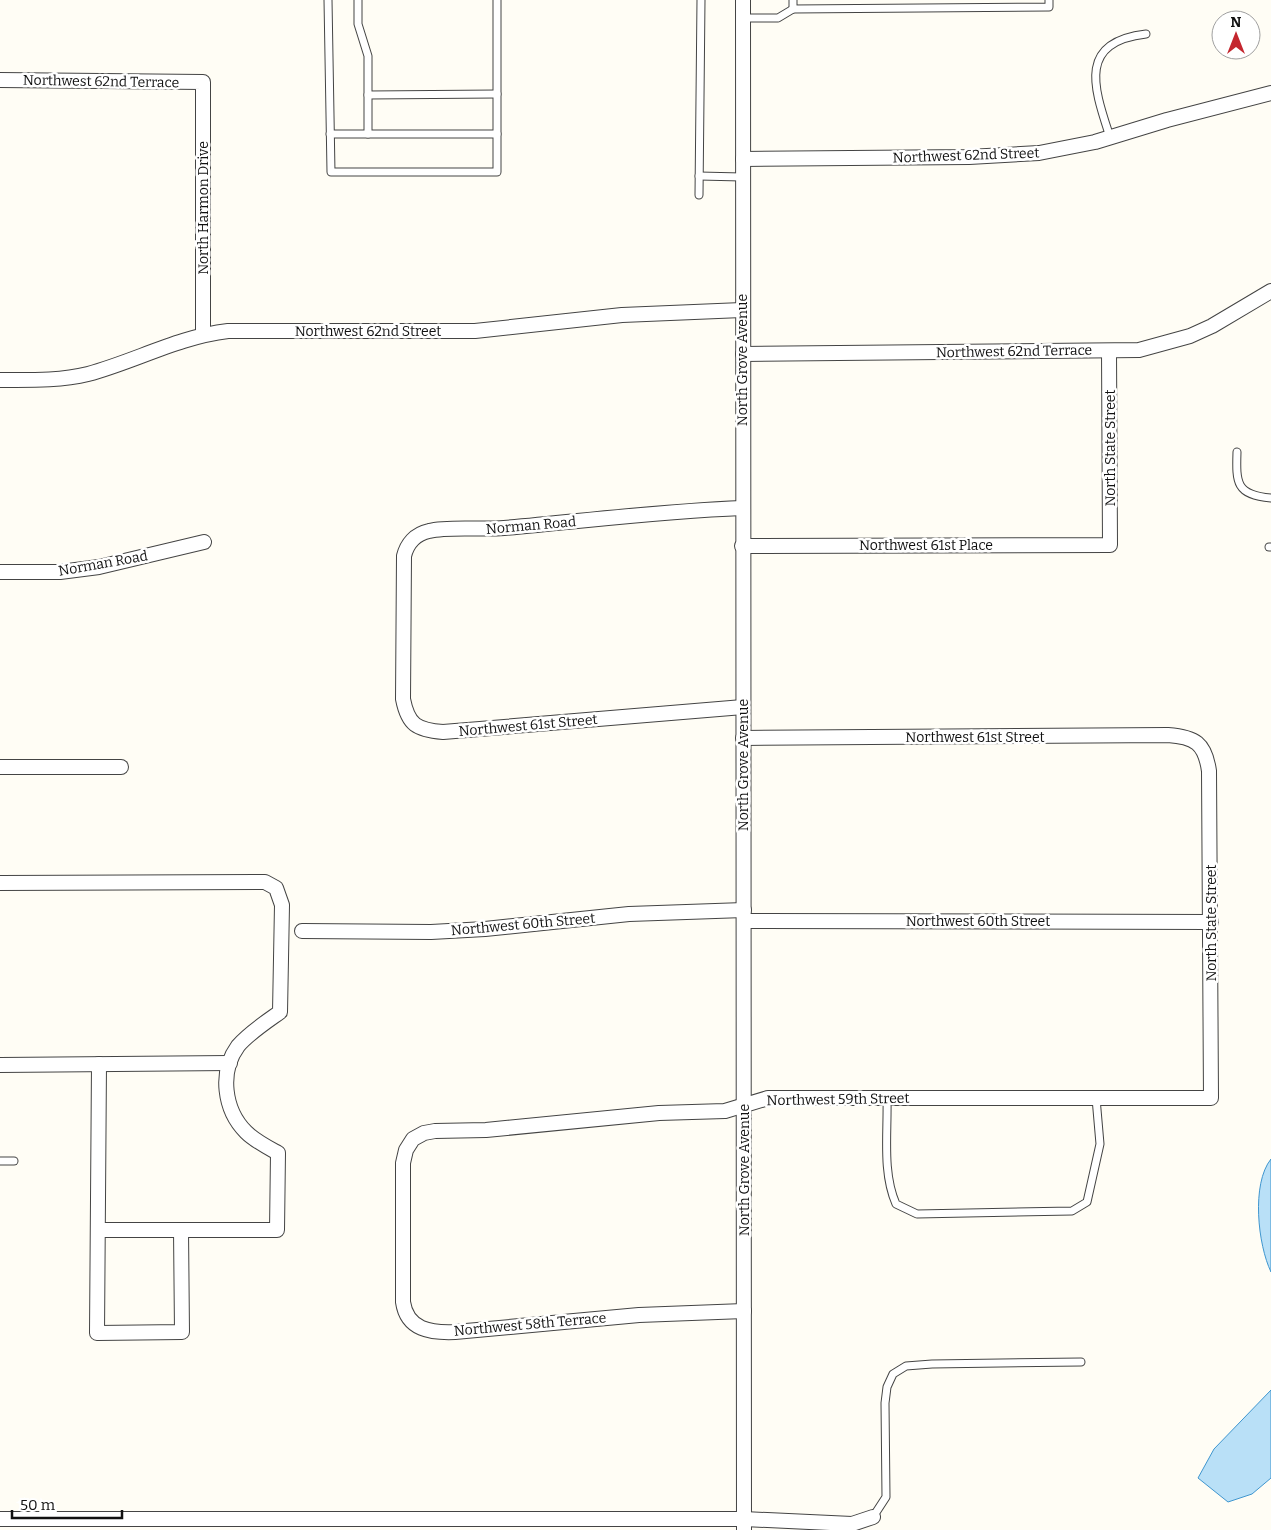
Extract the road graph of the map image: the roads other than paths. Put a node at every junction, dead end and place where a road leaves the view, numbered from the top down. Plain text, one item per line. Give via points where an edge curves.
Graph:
1 (328, 0) edge
2 (358, 0) edge
3 (497, 0) edge
4 (701, 0) edge
5 (743, 0) edge
6 (793, 0) edge
7 (834, 0) edge
8 (1049, 0) edge
9 (1008, 3) edge
10 (793, 9) junction
11 (834, 10) junction
12 (743, 18) junction
13 (1146, 34) dead end
14 (0, 80) edge
15 (203, 82) joint
16 (1271, 93) edge
17 (497, 94) junction
18 (368, 95) junction
19 (330, 134) junction
20 (368, 134) junction
21 (497, 134) junction
22 (1110, 137) junction
23 (743, 159) junction
24 (699, 176) junction
25 (742, 177) junction
26 (698, 195) dead end
27 (1271, 291) edge
28 (742, 310) junction
29 (203, 334) junction
30 (1109, 350) junction
31 (743, 354) junction
32 (0, 380) edge
33 (1237, 452) dead end
34 (1271, 498) edge
35 (742, 508) junction
36 (204, 542) dead end
37 (1110, 545) joint
38 (742, 546) junction
39 (0, 572) edge
40 (403, 628) joint
41 (743, 707) junction
42 (743, 738) junction
43 (1203, 749) joint
44 (0, 767) edge
45 (121, 767) dead end
46 (0, 883) edge
47 (744, 915) junction
48 (1211, 922) junction
49 (302, 931) dead end
50 (230, 1063) junction
51 (99, 1064) junction
52 (0, 1065) edge
53 (887, 1098) junction
54 (1096, 1098) junction
55 (1212, 1098) joint
56 (744, 1106) junction
57 (0, 1160) edge
58 (14, 1161) dead end
59 (98, 1230) junction
60 (181, 1230) junction
61 (403, 1231) joint
62 (744, 1311) junction
63 (1080, 1362) dead end
64 (873, 1517) joint
65 (0, 1519) edge
66 (744, 1525) edge

1 - 19 lane
2 - 18 lane via 358,24 368,56
3 - 17 lane
4 - 24 lane
5 - 12 street, North Grove Avenue
6 - 10 lane
7 - 11 lane
8 - 9 lane via 1049,7
9 - 11 lane
10 - 11 lane
10 - 12 lane via 778,18
12 - 23 street, North Grove Avenue
13 - 22 lane via 1114,41 1099,60 1096,94
14 - 15 street, Northwest 62nd Terrace
15 - 29 street, North Harmon Drive
16 - 22 street, Northwest 62nd Street
17 - 18 lane
17 - 21 lane
18 - 20 lane
19 - 20 lane
19 - 21 lane via 331,172 497,172
20 - 21 lane
22 - 23 street, Northwest 62nd Street via 1069,148 1012,156
23 - 25 street, North Grove Avenue
24 - 25 lane
24 - 26 lane
25 - 28 street, North Grove Avenue
27 - 30 street, Northwest 62nd Terrace via 1190,336 1139,350
28 - 29 street, Northwest 62nd Street via 622,315 475,331 228,331
28 - 31 street, North Grove Avenue
29 - 32 street, Northwest 62nd Street via 88,374 59,379
30 - 31 street, Northwest 62nd Terrace
30 - 37 street, North State Street
31 - 35 street, North Grove Avenue
33 - 34 lane via 1236,479 1242,491
35 - 38 street, North Grove Avenue
35 - 40 street, Norman Road via 428,531 406,546
36 - 39 street, Norman Road via 100,567 60,572
37 - 38 street, Northwest 61st Place
38 - 41 street, North Grove Avenue
40 - 41 street, Northwest 61st Street via 406,714 416,726 428,731
41 - 42 street, North Grove Avenue
42 - 43 street, Northwest 61st Street via 1168,735 1193,739
42 - 47 street, North Grove Avenue
43 - 48 street, North State Street via 1210,772
44 - 45 street
46 - 50 street via 265,882 276,888 282,905 280,1012 239,1046
47 - 48 street, Northwest 60th Street
47 - 49 street, Northwest 60th Street via 638,914 467,930
47 - 56 street, North Grove Avenue
48 - 55 street, North State Street
50 - 51 street
50 - 60 street via 226,1085 234,1116 245,1132 278,1153 277,1230
51 - 52 street
51 - 59 street
53 - 54 street, Northwest 59th Street
53 - 54 lane via 889,1188 896,1204 917,1214 958,1215 1072,1211 1087,1202 1100,1144
53 - 56 street, Northwest 59th Street via 768,1098
54 - 55 street, Northwest 59th Street
56 - 61 street, Northwest 59th Street via 725,1111 659,1113 424,1133 413,1140 403,1163
56 - 62 street, North Grove Avenue
57 - 58 lane
59 - 60 street
59 - 60 street via 98,1333 182,1332
61 - 62 street, Northwest 58th Terrace via 405,1314 410,1321 428,1330 455,1332 639,1314
62 - 66 street, North Grove Avenue
63 - 64 lane via 932,1364 906,1366 893,1374 885,1403 886,1497
64 - 66 street via 852,1524
65 - 66 street

